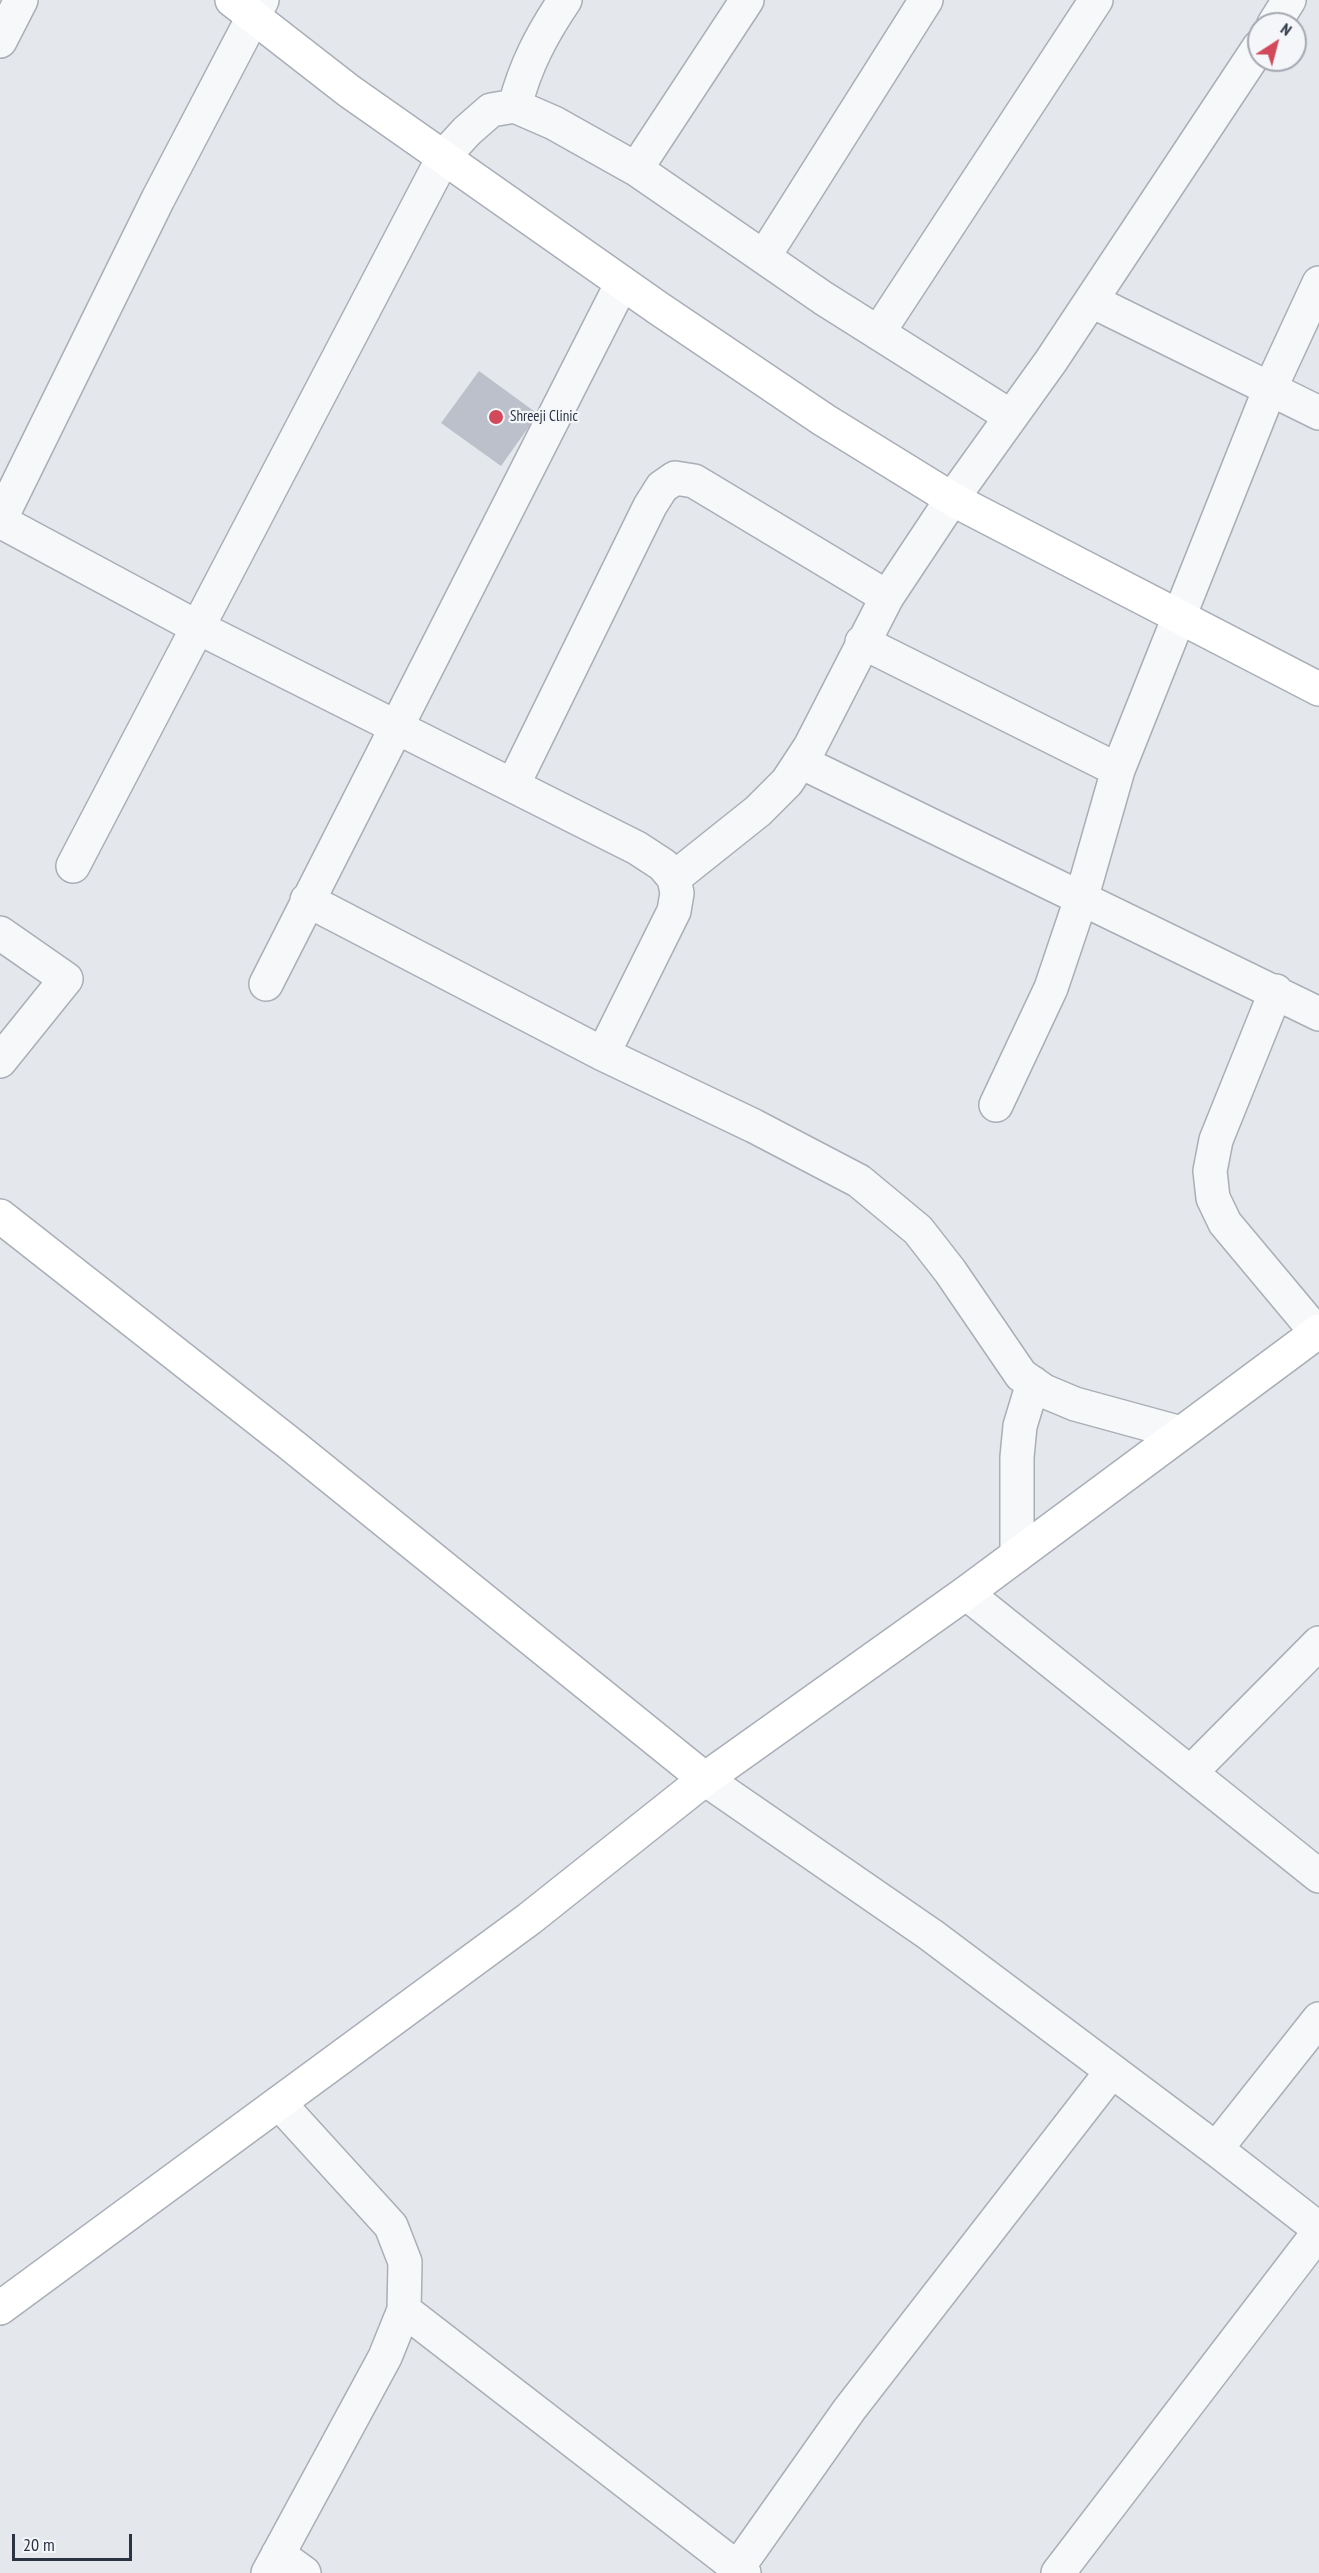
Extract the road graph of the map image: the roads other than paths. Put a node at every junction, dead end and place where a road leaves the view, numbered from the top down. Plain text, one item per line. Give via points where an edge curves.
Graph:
1 (21, 0) edge
2 (565, 0) edge
3 (747, 0) edge
4 (926, 0) edge
5 (1096, 0) edge
6 (249, 5) edge
7 (0, 41) edge
8 (1247, 64) edge
9 (515, 106) junction
10 (444, 156) junction
11 (636, 169) junction
12 (765, 255) junction
13 (622, 283) junction
14 (1319, 283) edge
15 (1092, 301) junction
16 (878, 333) junction
17 (1269, 391) junction
18 (1319, 413) edge
19 (1010, 416) junction
20 (952, 499) junction
21 (0, 521) edge
22 (887, 597) junction
23 (1181, 618) junction
24 (197, 627) junction
25 (862, 642) junction
26 (1319, 689) edge
27 (396, 726) junction
28 (801, 762) junction
29 (1118, 770) junction
30 (513, 785) junction
31 (73, 866) dead end
32 (674, 878) junction
33 (1082, 896) junction
34 (307, 900) junction
35 (0, 933) edge
36 (266, 984) dead end
37 (1276, 991) junction
38 (1319, 1014) edge
39 (603, 1054) junction
40 (0, 1060) edge
41 (996, 1105) dead end
42 (0, 1216) edge
43 (1318, 1332) edge
44 (1033, 1383) junction
45 (1181, 1433) junction
46 (1017, 1555) junction
47 (966, 1593) junction
48 (1319, 1643) edge
49 (1191, 1772) junction
50 (705, 1779) junction
51 (1319, 1876) edge
52 (1319, 2019) edge
53 (1112, 2071) junction
54 (279, 2103) junction
55 (1216, 2148) junction
56 (1319, 2231) edge
57 (0, 2308) edge
58 (404, 2310) junction
59 (283, 2567) edge
60 (739, 2571) edge
61 (1058, 2573) edge

1 - 7 street
2 - 9 street via 523,74
3 - 11 street
4 - 12 street
5 - 16 street
6 - 10 street via 349,91
6 - 21 street
8 - 15 street
9 - 10 street via 492,110 466,130
9 - 11 street
10 - 13 street
10 - 24 street
11 - 12 street
12 - 16 street
13 - 20 street via 824,420
13 - 27 street
14 - 17 street
15 - 17 street
15 - 19 street
16 - 19 street
17 - 18 street
17 - 23 street
19 - 20 street
20 - 22 street
20 - 23 street
21 - 24 street
22 - 25 street
22 - 30 street via 694,481 675,478 662,487 650,506
23 - 26 street
23 - 29 street
24 - 27 street
24 - 31 street
25 - 28 street
25 - 29 street
27 - 30 street
27 - 34 street
28 - 32 street via 758,811
28 - 33 street
29 - 33 street
30 - 32 street via 637,848 663,864
32 - 39 street via 674,911
33 - 37 street
33 - 41 street via 1051,988
34 - 36 street
34 - 39 street
35 - 40 street via 66,979
37 - 38 street
37 - 43 street via 1216,1140 1210,1171 1213,1198 1225,1223
39 - 44 street via 828,1164 891,1204 950,1270 1007,1357
42 - 50 street
43 - 45 street
44 - 45 street via 1075,1404
44 - 46 street via 1020,1426 1017,1457
45 - 46 street
46 - 47 street
47 - 49 street
47 - 50 street
48 - 49 street
49 - 51 street
50 - 53 street via 931,1935
50 - 54 street via 529,1919
52 - 55 street
53 - 55 street
53 - 60 street via 849,2410
54 - 57 street
54 - 58 street via 391,2226 405,2262
55 - 56 street
56 - 61 street
58 - 59 street
58 - 60 street

